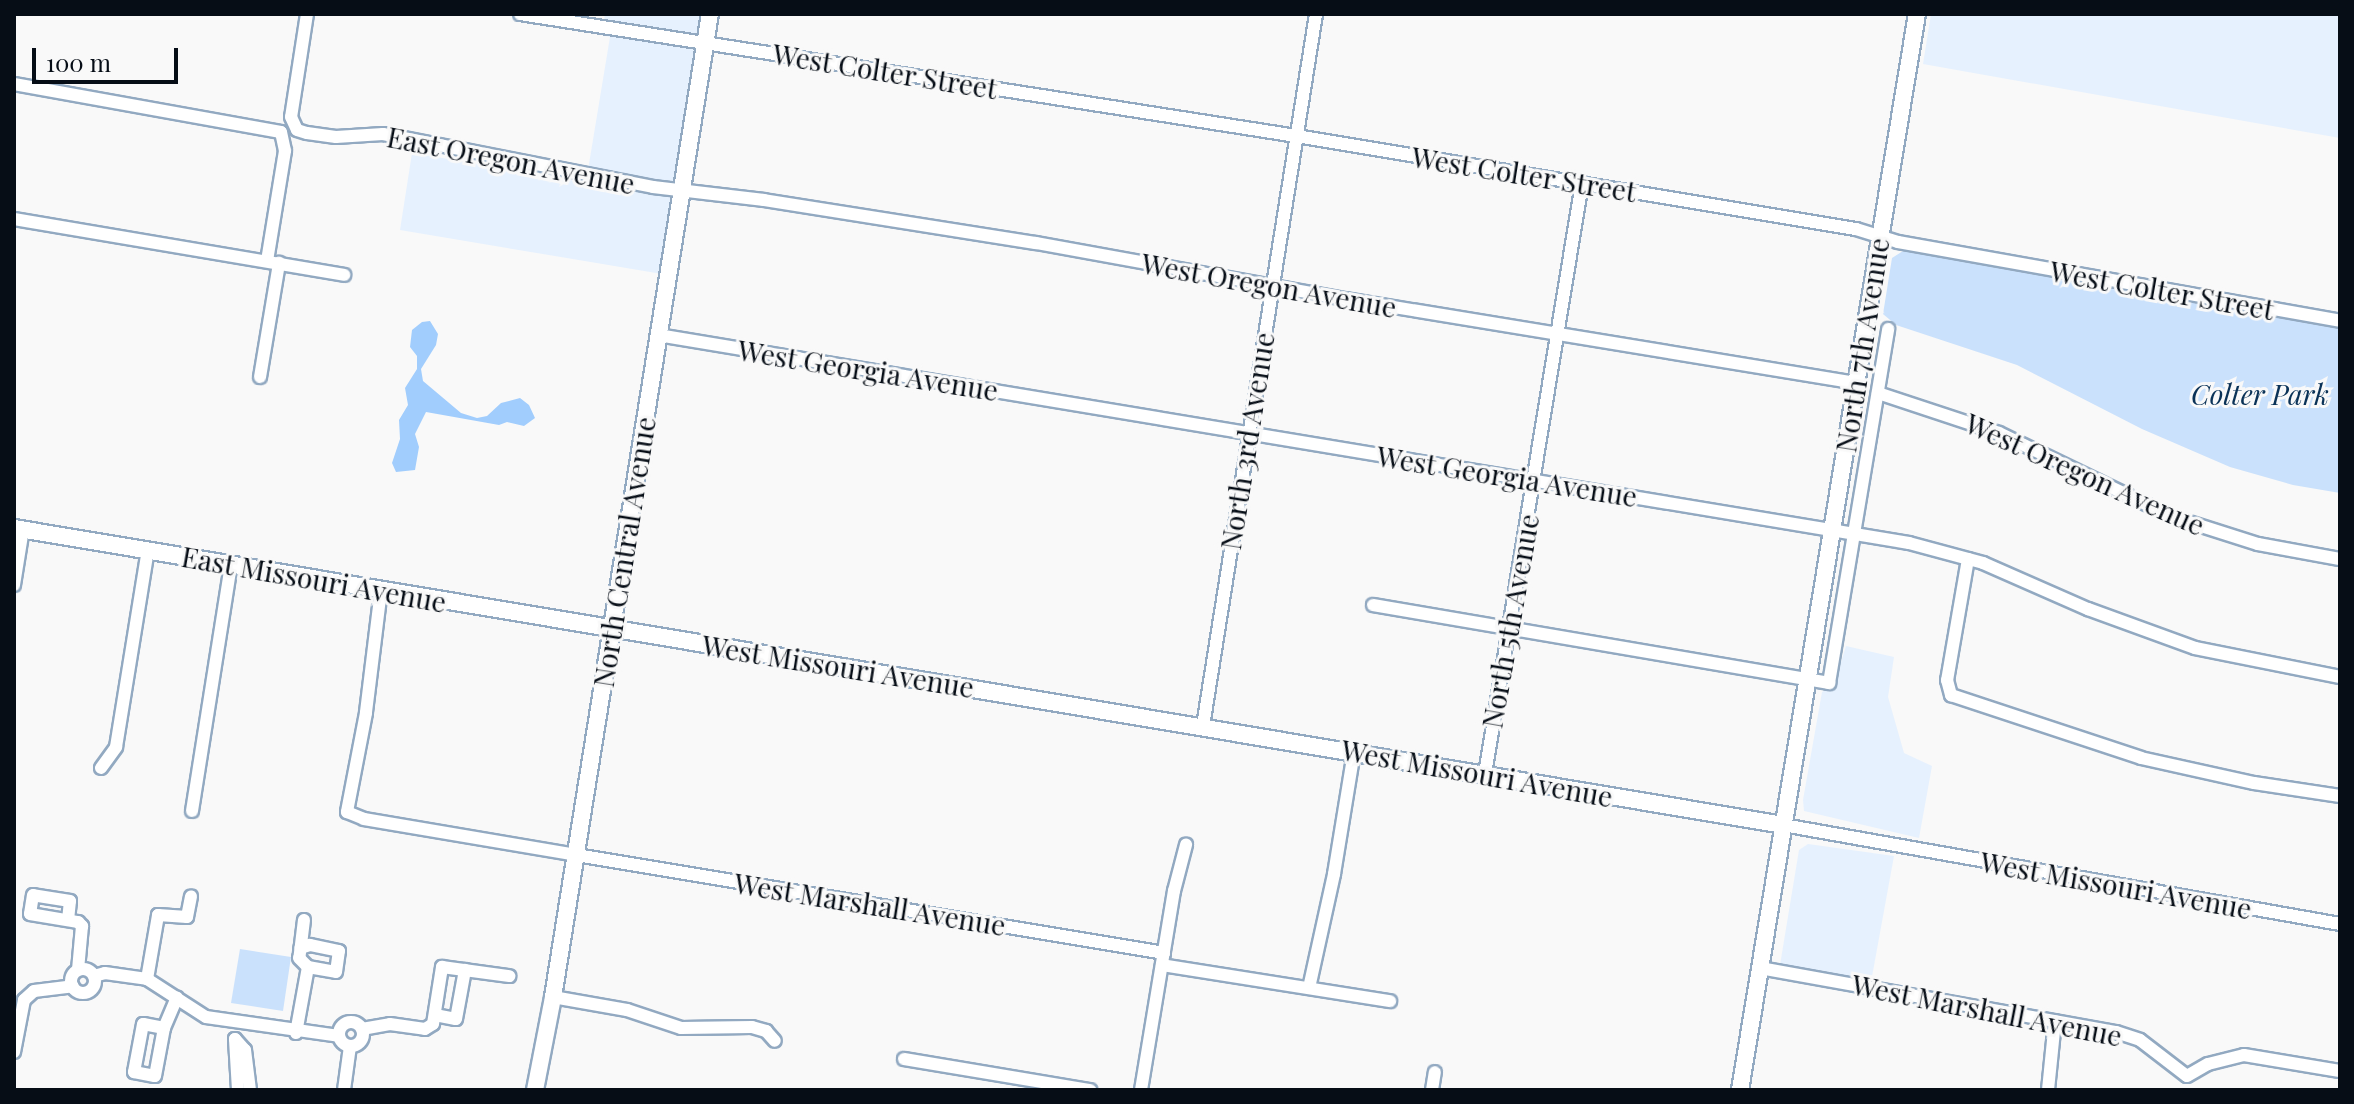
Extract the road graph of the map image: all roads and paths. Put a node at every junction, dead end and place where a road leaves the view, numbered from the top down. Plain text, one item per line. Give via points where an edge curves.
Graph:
1 (307, 14) edge
2 (520, 14) edge
3 (710, 14) edge
4 (1316, 14) edge
5 (1917, 14) edge
6 (706, 43) junction
7 (14, 84) edge
8 (290, 131) junction
9 (1296, 136) junction
10 (1582, 183) junction
11 (682, 190) junction
12 (14, 219) edge
13 (1881, 236) junction
14 (273, 262) junction
15 (344, 275) dead end
16 (1272, 286) junction
17 (2340, 321) edge
18 (1888, 329) dead end
19 (1557, 334) junction
20 (658, 335) junction
21 (260, 377) dead end
22 (1857, 383) junction
23 (1878, 393) junction
24 (1248, 433) junction
25 (1534, 481) junction
26 (18, 528) edge
27 (1831, 529) junction
28 (1856, 533) junction
29 (148, 550) junction
30 (1968, 559) junction
31 (2340, 559) edge
32 (231, 564) junction
33 (14, 585) edge
34 (381, 590) junction
35 (1373, 605) dead end
36 (1510, 627) junction
37 (613, 630) junction
38 (1808, 677) junction
39 (2340, 677) edge
40 (1203, 726) junction
41 (1354, 752) junction
42 (101, 768) dead end
43 (1485, 774) junction
44 (2340, 796) edge
45 (192, 811) dead end
46 (1783, 825) junction
47 (1186, 845) dead end
48 (576, 855) junction
49 (191, 896) dead end
50 (68, 920) dead end
51 (304, 920) dead end
52 (2340, 924) edge
53 (300, 948) junction
54 (1163, 959) junction
55 (308, 967) junction
56 (1760, 968) junction
57 (78, 970) junction
58 (465, 970) junction
59 (94, 976) junction
60 (509, 976) dead end
61 (147, 979) junction
62 (73, 986) junction
63 (1309, 988) junction
64 (553, 997) junction
65 (177, 998) junction
66 (19, 999) edge
67 (1390, 1001) dead end
68 (435, 1015) junction
69 (2055, 1021) junction
70 (231, 1023) junction
71 (164, 1028) dead end
72 (362, 1029) junction
73 (296, 1033) junction
74 (339, 1036) junction
75 (235, 1039) junction
76 (775, 1041) dead end
77 (350, 1046) junction
78 (14, 1052) edge
79 (904, 1059) dead end
80 (2340, 1071) edge
81 (1435, 1072) dead end
82 (2187, 1083) edge
83 (238, 1090) edge
84 (250, 1090) edge
85 (344, 1090) edge
86 (535, 1090) edge
87 (1090, 1090) edge
88 (1141, 1090) edge
89 (1432, 1090) edge
90 (1740, 1090) edge
91 (2048, 1090) edge

1 - 8 street
2 - 6 street, West Colter Street
3 - 6 main road, North Central Avenue
4 - 9 street, North 3rd Avenue
5 - 13 main road, North 7th Avenue
6 - 9 street, West Colter Street
6 - 11 main road, North Central Avenue
7 - 8 street, East Oregon Avenue
8 - 11 street, East Oregon Avenue via 326,136 371,133
8 - 14 street
9 - 10 street, West Colter Street
9 - 16 street, North 3rd Avenue
10 - 13 street, West Colter Street
10 - 19 street, North 5th Avenue
11 - 16 street, West Oregon Avenue via 1036,243
11 - 20 main road, North Central Avenue
12 - 14 street
13 - 17 street, West Colter Street
13 - 22 main road, North 7th Avenue
14 - 15 street
14 - 21 street
16 - 19 street, West Oregon Avenue
16 - 24 street, North 3rd Avenue
18 - 23 street, North 7th Avenue
19 - 22 street, West Oregon Avenue
19 - 25 street, North 5th Avenue
20 - 24 street, West Georgia Avenue
20 - 37 main road, North Central Avenue
22 - 27 main road, North 7th Avenue
23 - 28 street, North 7th Avenue
23 - 31 street, West Oregon Avenue via 1999,433 2173,517 2258,544
24 - 25 street, West Georgia Avenue
24 - 40 street, North 3rd Avenue
25 - 27 street, West Georgia Avenue
25 - 36 street, North 5th Avenue
26 - 29 main road, East Missouri Avenue
26 - 33 street
27 - 28 street, West Georgia Avenue
27 - 38 main road, North 7th Avenue
28 - 30 street, West Georgia Avenue
28 - 38 street, North 7th Avenue via 1831,680 1823,684
29 - 32 main road, East Missouri Avenue
29 - 42 street via 116,747
30 - 39 street, West Georgia Avenue via 2184,645
30 - 44 street via 1947,680 1951,695 2141,758
32 - 34 main road, East Missouri Avenue
32 - 45 street
34 - 37 main road, East Missouri Avenue
34 - 48 street, West Marshall Avenue via 347,812
35 - 36 street
36 - 38 street
36 - 43 street, North 5th Avenue
37 - 40 main road, West Missouri Avenue
37 - 48 main road, North Central Avenue
38 - 46 main road, North 7th Avenue
40 - 41 main road, West Missouri Avenue
41 - 43 main road, West Missouri Avenue
41 - 63 street
43 - 46 main road, West Missouri Avenue
46 - 52 street, West Missouri Avenue
46 - 56 main road, North 7th Avenue
47 - 54 street
48 - 54 street, West Marshall Avenue
48 - 64 main road, North Central Avenue
49 - 61 street via 187,917 158,915
50 - 57 street via 82,926
51 - 53 street
53 - 55 street via 299,958
53 - 55 street via 339,951 336,972
54 - 63 street, West Marshall Avenue
54 - 88 street
55 - 73 street
56 - 69 street, West Marshall Avenue
56 - 90 main road, North 7th Avenue
57 - 59 street
57 - 62 street
58 - 60 street
58 - 68 street via 456,1019
58 - 68 street via 442,967
59 - 61 street
59 - 62 street via 91,990 83,993
61 - 65 street
62 - 66 street via 34,991
63 - 67 street, West Marshall Avenue
64 - 76 street via 627,1010 681,1028 752,1027
64 - 86 main road, North Central Avenue
65 - 70 street via 206,1017
65 - 71 street
66 - 78 street
68 - 72 street via 425,1029 390,1024
69 - 82 street, West Marshall Avenue via 2140,1040
69 - 91 street
70 - 73 street
70 - 75 street
72 - 74 street via 347,1023
72 - 77 street via 360,1042
73 - 74 street
74 - 77 street
75 - 83 street
75 - 84 street via 245,1050
77 - 85 street
79 - 87 street
80 - 82 street, West Marshall Avenue via 2244,1055 2208,1064
81 - 89 street

